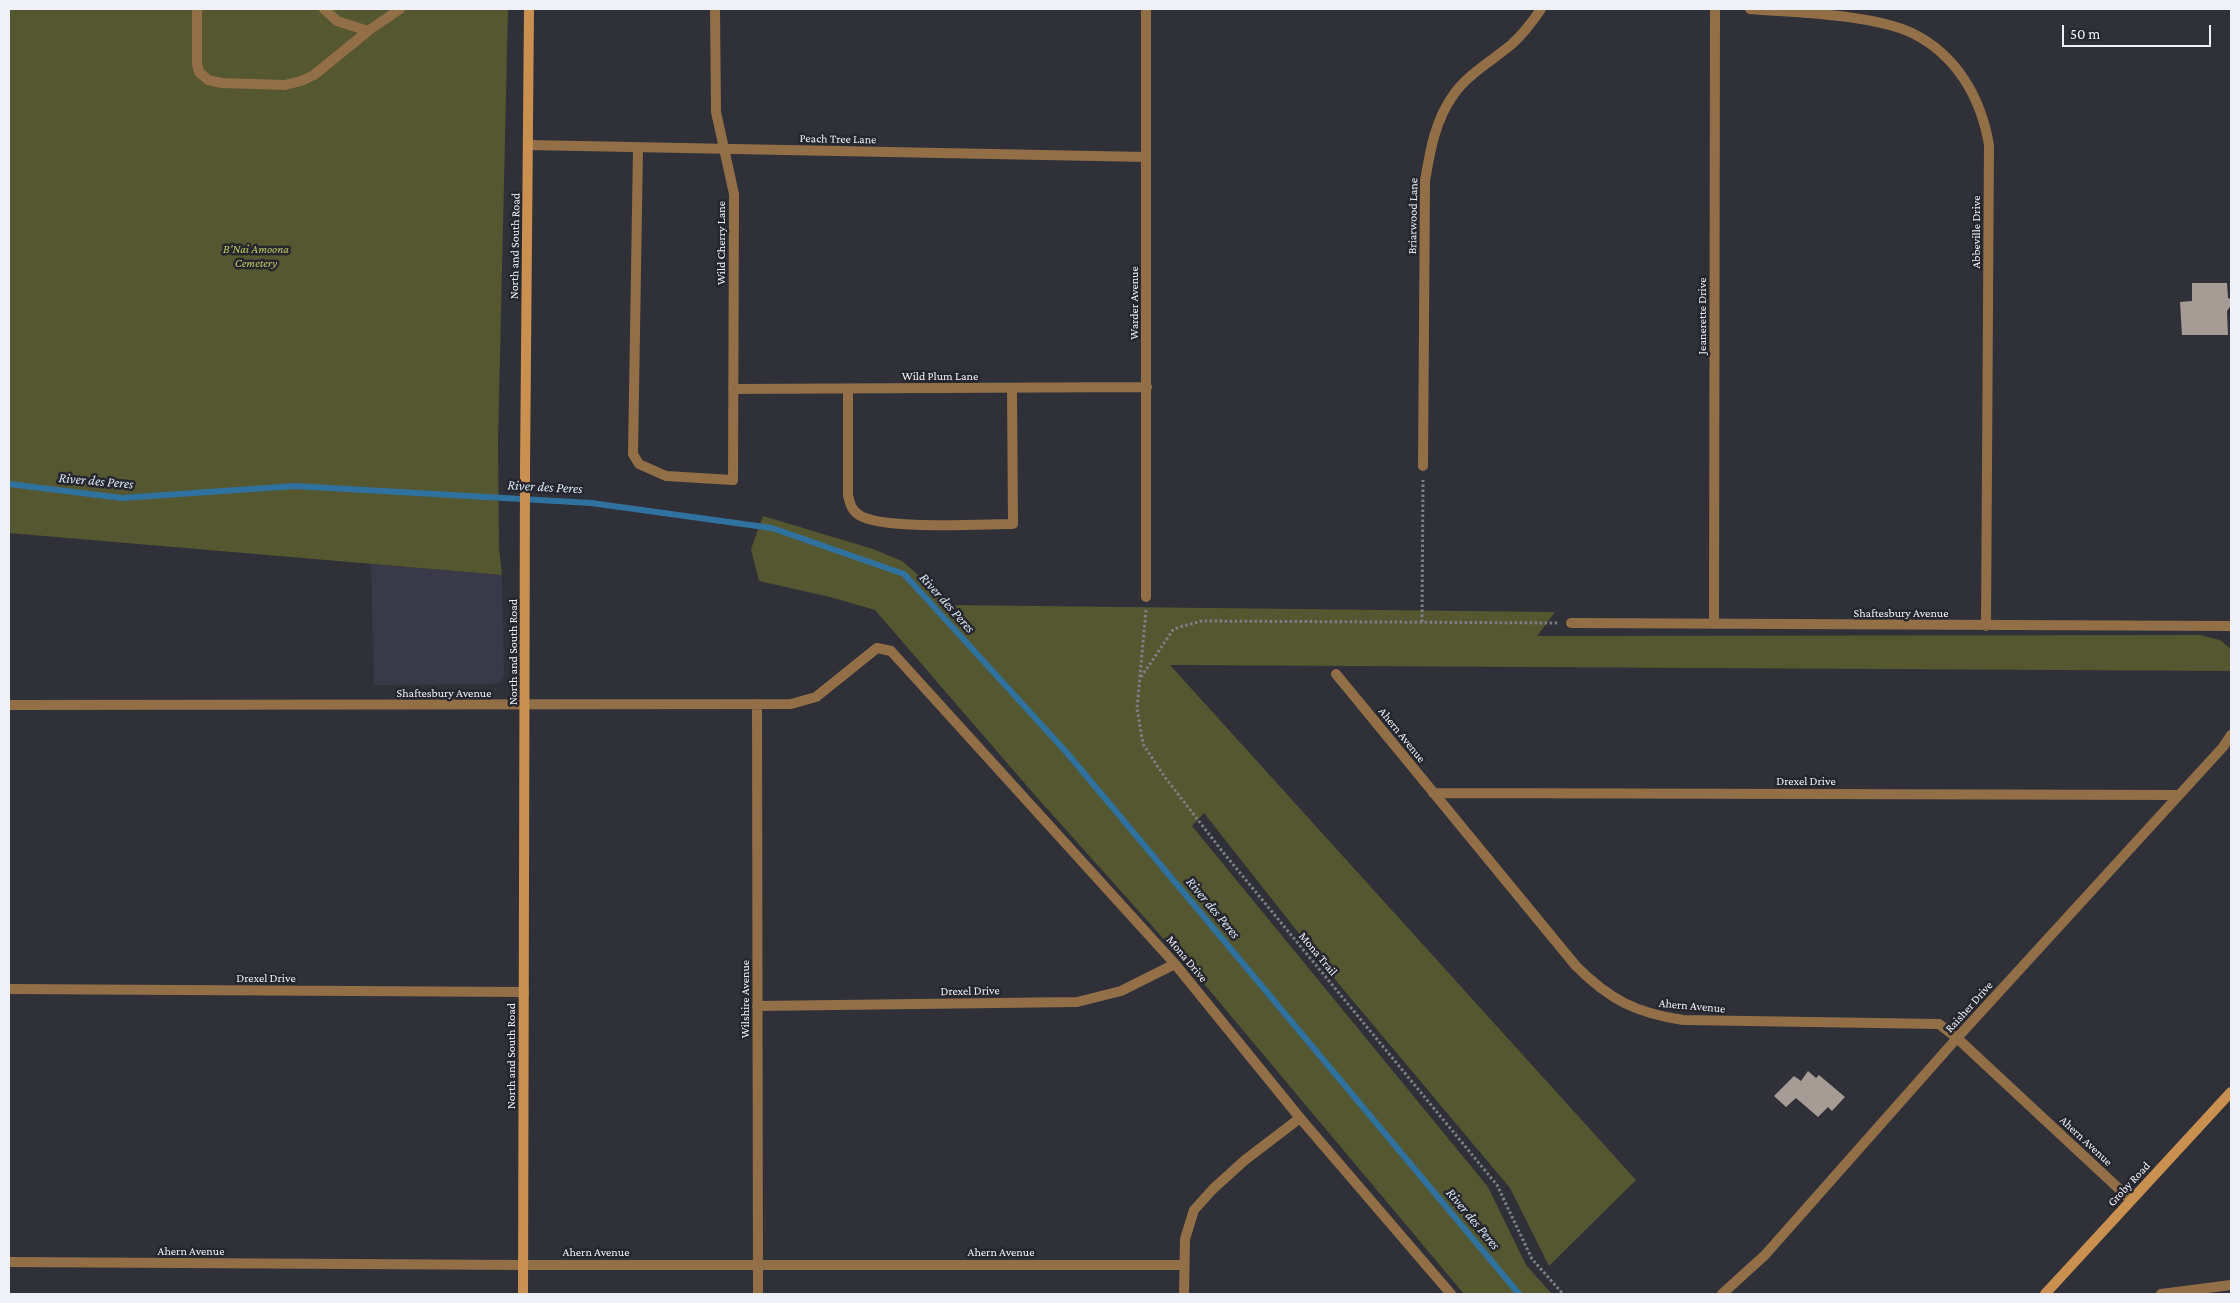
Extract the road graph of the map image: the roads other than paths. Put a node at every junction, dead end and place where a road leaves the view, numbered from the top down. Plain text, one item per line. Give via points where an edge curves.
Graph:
1 (197, 9) edge
2 (324, 9) edge
3 (400, 9) edge
4 (529, 9) edge
5 (716, 9) edge
6 (1146, 9) edge
7 (1541, 9) edge
8 (1715, 9) edge
9 (1750, 9) edge
10 (368, 31) junction
11 (528, 145) junction
12 (638, 148) junction
13 (723, 149) junction
14 (1146, 157) junction
15 (1147, 387) junction
16 (1012, 388) junction
17 (733, 389) junction
18 (848, 389) junction
19 (1423, 466) road end
20 (1146, 597) road end
21 (1571, 623) road end
22 (1714, 624) junction
23 (1986, 626) junction
24 (2231, 626) edge
25 (891, 651) joint
26 (1336, 674) dead end
27 (757, 704) junction
28 (9, 706) edge
29 (525, 706) junction
30 (2231, 735) edge
31 (1433, 792) junction
32 (2179, 795) junction
33 (1175, 964) junction
34 (9, 989) edge
35 (524, 992) junction
36 (757, 1006) junction
37 (1957, 1038) junction
38 (2231, 1092) edge
39 (1300, 1118) junction
40 (2131, 1200) junction
41 (9, 1262) edge
42 (758, 1264) junction
43 (523, 1265) junction
44 (1183, 1265) junction
45 (2231, 1285) edge
46 (523, 1294) edge
47 (758, 1294) edge
48 (1184, 1294) edge
49 (1451, 1294) edge
50 (1722, 1294) edge
51 (2045, 1294) edge
52 (2161, 1294) edge

1 - 10 street via 199,72 208,80 222,84 285,85 301,81 314,75
2 - 10 street via 337,21
3 - 10 street
4 - 11 street, North and South Road
5 - 13 street, Wild Cherry Lane via 716,112
6 - 14 street, Warder Avenue
7 - 19 street, Briarwood Lane via 1513,43 1454,94 1440,118 1430,149 1425,181
8 - 22 street, Jeanerette Drive
9 - 23 street, Abbeville Drive via 1844,17 1890,25 1913,34 1950,61 1963,77 1985,120 1989,145
11 - 12 street, Peach Tree Lane
11 - 29 street, North and South Road
12 - 13 street, Peach Tree Lane
12 - 17 street, Wild Cherry Lane via 633,454 639,464 666,476 732,480
13 - 14 street, Peach Tree Lane
13 - 17 street, Wild Cherry Lane via 734,194
14 - 15 street, Warder Avenue
15 - 16 street, Wild Plum Lane
15 - 20 street, Warder Avenue
16 - 18 street, Wild Plum Lane
16 - 18 street via 1013,524 891,524 859,515 851,506 848,495
17 - 18 street, Wild Plum Lane
21 - 22 street, Shaftesbury Avenue
22 - 23 street, Shaftesbury Avenue
23 - 24 street, Shaftesbury Avenue
25 - 27 street, Shaftesbury Avenue via 877,648 816,697 791,704
25 - 33 street, Mona Drive
26 - 31 street, Ahern Avenue
27 - 29 street, Shaftesbury Avenue
27 - 36 street, Wilshire Avenue
28 - 29 street, Shaftesbury Avenue
29 - 35 street, North and South Road
30 - 32 street, Raisher Drive
31 - 32 street, Drexel Drive
31 - 37 street, Ahern Avenue via 1576,966 1594,984 1622,1003 1654,1015 1684,1020 1938,1024
32 - 37 street, Raisher Drive
33 - 36 street, Drexel Drive via 1121,991 1077,1002
33 - 39 street, Mona Drive
34 - 35 street, Drexel Drive
35 - 43 street, North and South Road
36 - 42 street, Wilshire Avenue
37 - 40 street, Ahern Avenue
37 - 50 street, Raisher Drive via 1766,1255
38 - 40 street, Groby Road
39 - 44 street via 1245,1160 1194,1210 1185,1239
39 - 49 street, Mona Drive
40 - 51 street, Groby Road
41 - 43 street, Ahern Avenue
42 - 43 street, Ahern Avenue
42 - 44 street, Ahern Avenue
42 - 47 street, Wilshire Avenue
43 - 46 street, North and South Road
44 - 48 street
45 - 52 street

